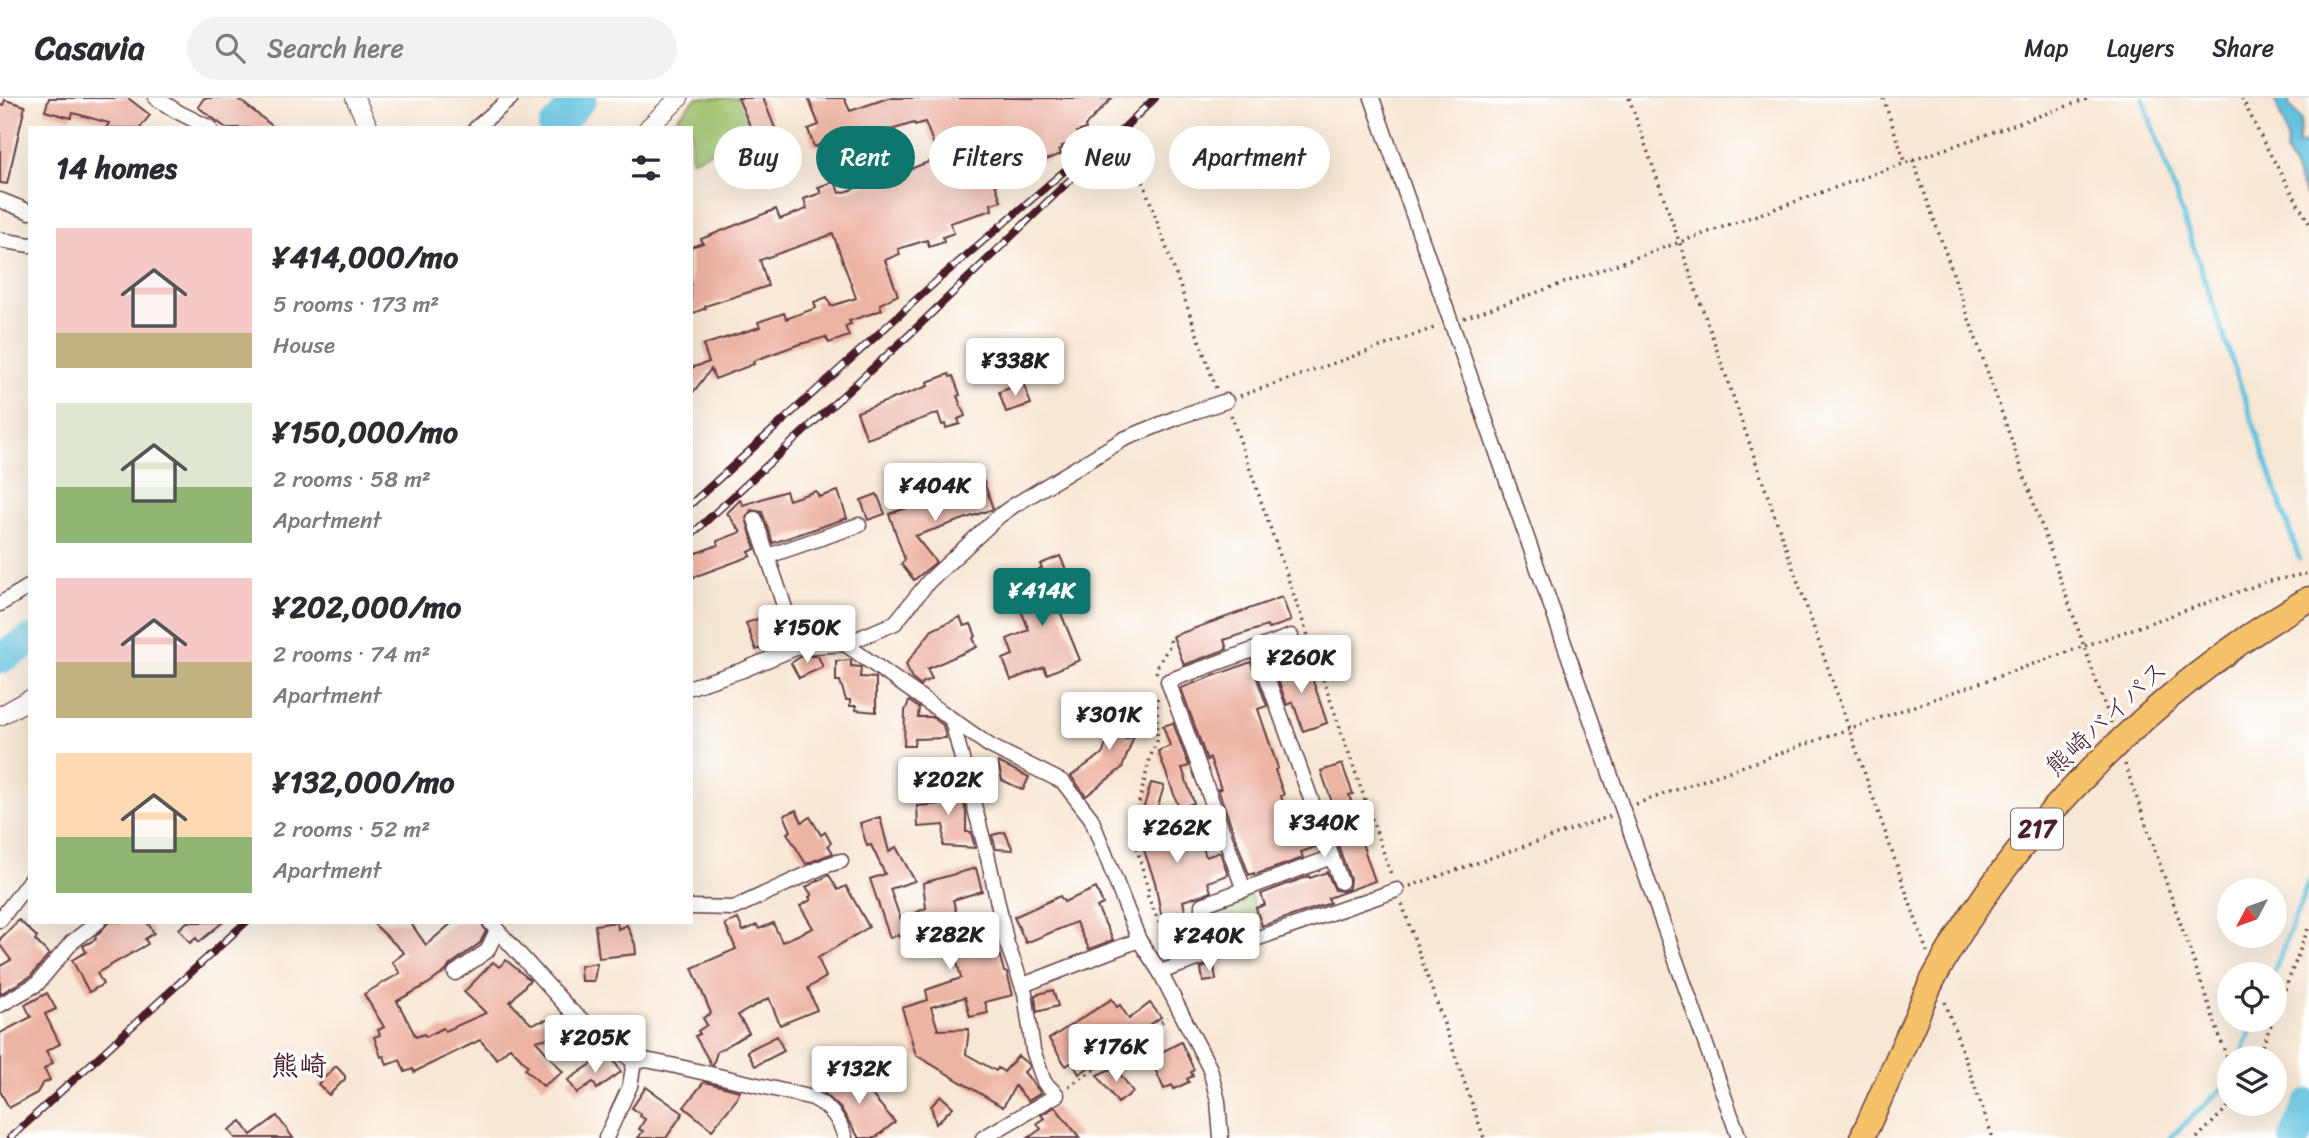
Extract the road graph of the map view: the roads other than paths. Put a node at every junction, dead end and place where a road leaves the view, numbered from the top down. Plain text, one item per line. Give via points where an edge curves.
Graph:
1 (156, 98) edge
2 (355, 98) edge
3 (511, 98) edge
4 (679, 98) edge
5 (1372, 98) edge
6 (207, 126) edge
7 (368, 126) edge
8 (478, 126) edge
9 (650, 126) edge
10 (5, 202) edge
11 (28, 203) edge
12 (28, 211) edge
13 (0, 240) edge
14 (28, 245) edge
15 (1224, 402) road end
16 (755, 519) dead end
17 (859, 524) dead end
18 (768, 556) junction
19 (28, 587) edge
20 (2309, 599) edge
21 (0, 604) edge
22 (1291, 636) dead end
23 (845, 644) junction
24 (798, 647) junction
25 (1257, 650) junction
26 (693, 686) edge
27 (28, 700) edge
28 (0, 716) edge
29 (952, 721) junction
30 (1215, 810) junction
31 (1155, 829) dead end
32 (1332, 857) junction
33 (841, 861) dead end
34 (1340, 882) dead end
35 (28, 883) edge
36 (1244, 890) junction
37 (1397, 890) road end
38 (693, 907) edge
39 (0, 920) edge
40 (95, 924) edge
41 (493, 926) edge
42 (1139, 940) junction
43 (1201, 958) junction
44 (1164, 971) junction
45 (455, 973) dead end
46 (1023, 985) junction
47 (0, 1005) edge
48 (634, 1062) junction
49 (606, 1138) edge
50 (845, 1138) edge
51 (983, 1138) edge
52 (1221, 1138) edge
53 (1739, 1138) edge
54 (1862, 1138) edge

1 - 6 street
2 - 7 street
3 - 8 street
4 - 9 street
5 - 53 street
10 - 11 street
10 - 12 street
13 - 14 street
15 - 23 street via 1124,439 1013,506 929,581 895,623
16 - 18 street
17 - 18 street
18 - 24 street
19 - 21 street
20 - 54 highway, 熊崎バイパス / 217 via 2198,676 2118,743 2057,804 1982,900 1935,975
22 - 25 street
23 - 24 street
23 - 29 street
24 - 26 street
25 - 30 street via 1168,681
25 - 32 street
27 - 28 street
29 - 42 street via 1071,789 1091,818
29 - 46 street via 1007,944
30 - 31 street
30 - 36 street
32 - 34 street
32 - 36 street
33 - 38 street via 734,908
35 - 39 street
36 - 43 street via 1202,905
37 - 43 street
40 - 47 street via 72,942 37,984
41 - 45 street via 487,951
41 - 48 street via 571,1011
42 - 44 street
42 - 46 street
43 - 44 street
44 - 52 street via 1210,1069
46 - 51 street via 1032,1050 1044,1082 1057,1095
48 - 49 street via 630,1086
48 - 50 street via 671,1065 813,1098 826,1105 841,1124

